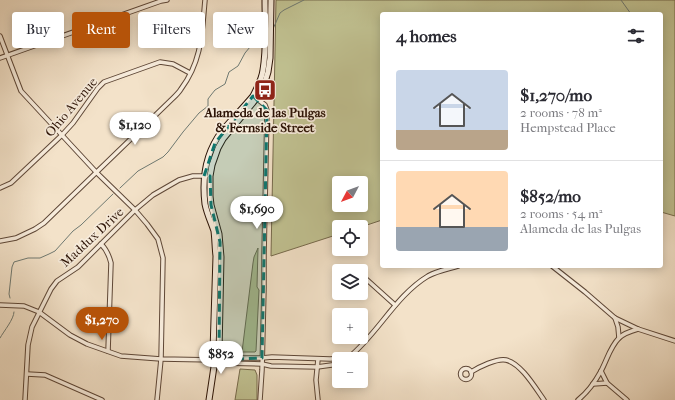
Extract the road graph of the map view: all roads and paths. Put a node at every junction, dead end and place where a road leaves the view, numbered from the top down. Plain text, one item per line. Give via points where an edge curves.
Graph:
1 (167, 0) edge
2 (205, 0) edge
3 (265, 0) edge
4 (271, 0) edge
5 (0, 36) edge
6 (7, 56) junction
7 (0, 58) edge
8 (190, 73) junction
9 (255, 97) junction
10 (62, 135) junction
11 (97, 172) junction
12 (207, 176) junction
13 (0, 188) edge
14 (135, 210) junction
15 (0, 241) edge
16 (101, 244) junction
17 (450, 268) edge
18 (554, 268) edge
19 (368, 282) edge
20 (0, 305) edge
21 (396, 305) junction
22 (39, 312) junction
23 (615, 318) junction
24 (638, 328) junction
25 (620, 338) junction
26 (675, 341) edge
27 (108, 351) junction
28 (355, 352) edge
29 (262, 358) junction
30 (161, 359) junction
31 (318, 359) junction
32 (332, 359) edge
33 (215, 360) junction
34 (262, 364) junction
35 (332, 365) edge
36 (317, 367) junction
37 (601, 371) junction
38 (471, 372) dead end
39 (27, 374) junction
40 (607, 383) junction
41 (593, 384) junction
42 (25, 400) edge
43 (102, 400) edge
44 (156, 400) edge
45 (209, 400) edge
46 (260, 400) edge
47 (318, 400) edge
48 (544, 400) edge
49 (578, 400) edge
50 (627, 400) edge

1 - 6 street
2 - 8 street via 200,46
3 - 9 main road via 263,70
4 - 9 main road via 268,72 264,85
5 - 6 street
6 - 7 street
6 - 10 street via 21,91
8 - 10 street, Ohio Avenue via 173,64 160,62 110,79 98,88 74,123
8 - 11 street via 182,88 169,102
9 - 12 main road via 221,132 207,163
9 - 29 street via 267,110
10 - 11 street
10 - 13 street, Ohio Avenue via 11,183
11 - 14 street
11 - 15 street via 44,223 16,238
12 - 14 street, Maddux Drive via 179,180 153,195
12 - 33 main road via 221,257 219,352
14 - 16 street, Maddux Drive
14 - 30 street via 158,239 163,258
16 - 22 street, Maddux Drive via 78,267 57,281
16 - 27 street via 107,250 111,263
17 - 21 street via 428,276 412,287
18 - 23 street
19 - 21 street
20 - 22 street via 24,306
21 - 28 street
22 - 27 street via 70,335
22 - 39 street, Maddux Drive via 28,345
23 - 24 street
23 - 25 street
24 - 25 street
24 - 26 street
25 - 37 street
27 - 30 street via 121,356
29 - 31 street
29 - 33 street
29 - 34 street
30 - 33 street
30 - 44 street
31 - 32 street
31 - 36 street
33 - 34 street via 222,363
33 - 45 main road
34 - 36 street
34 - 46 street
35 - 36 street
36 - 47 street
37 - 40 street
37 - 41 street
38 - 48 street via 496,361 506,360 514,363
39 - 42 street, Maddux Drive
39 - 43 street via 45,375
40 - 41 street
40 - 50 street
41 - 49 street

